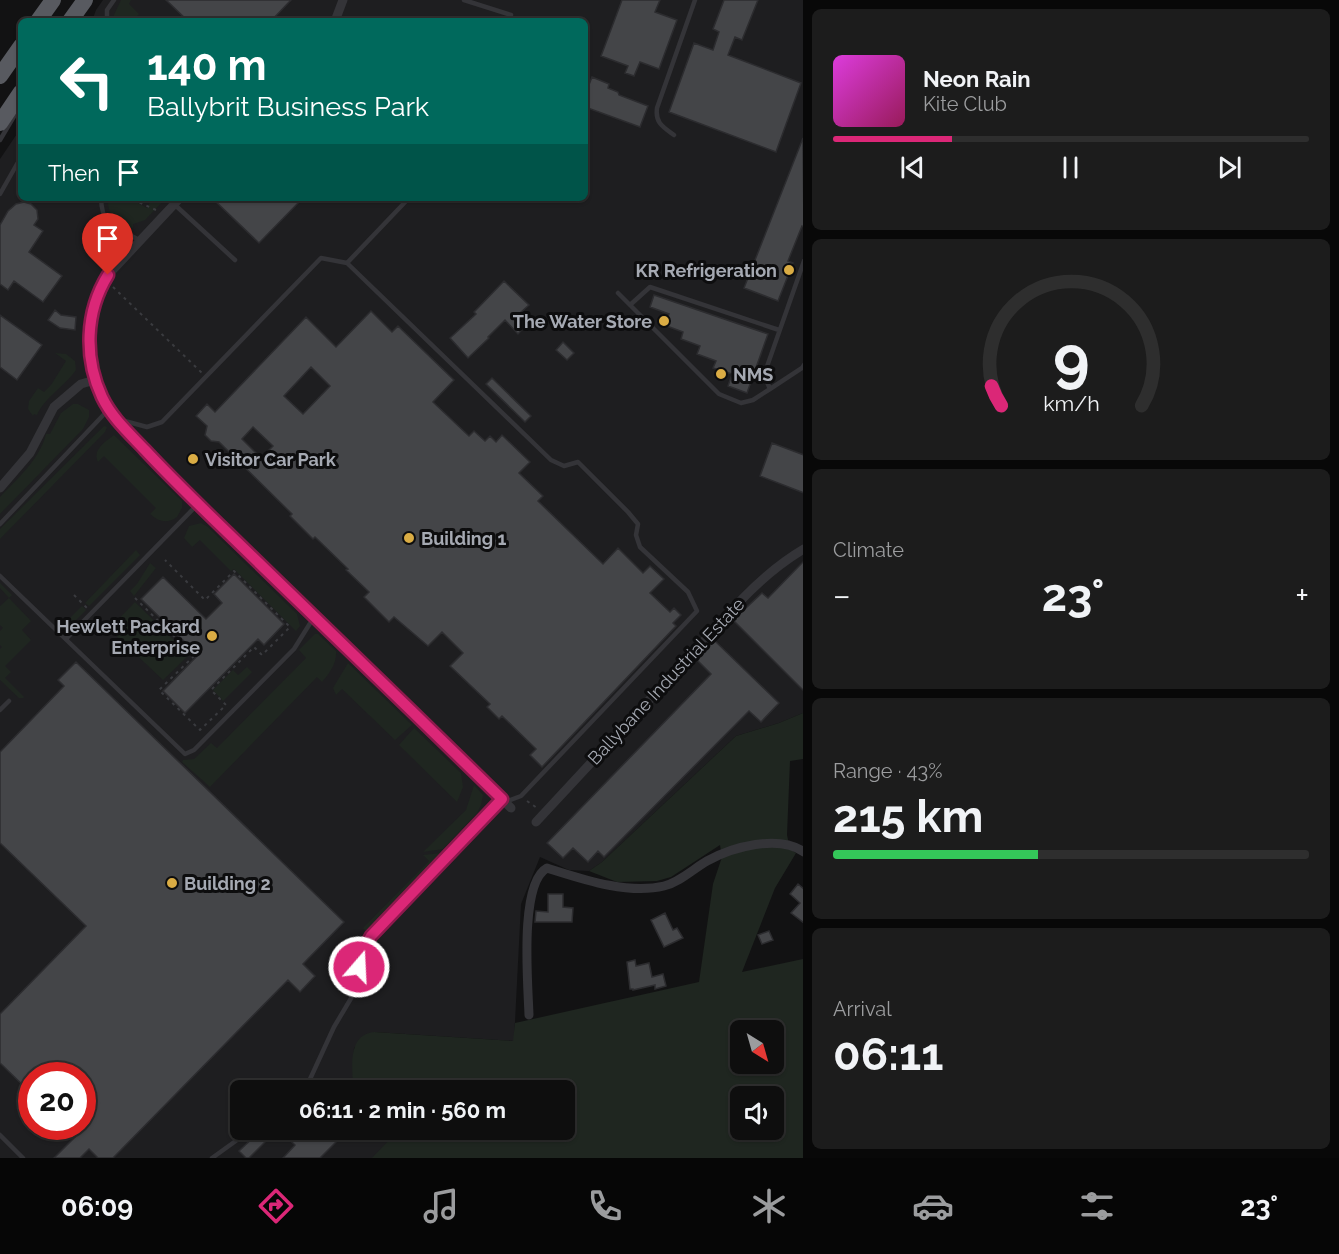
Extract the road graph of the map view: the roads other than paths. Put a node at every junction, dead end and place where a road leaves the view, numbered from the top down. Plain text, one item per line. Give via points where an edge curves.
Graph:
1 (53, 0) edge
2 (85, 0) edge
3 (114, 0) edge
4 (343, 0) edge
5 (464, 0) edge
6 (695, 0) edge
7 (511, 15) dead end
8 (40, 18) edge
9 (72, 18) edge
10 (107, 18) edge
11 (336, 18) edge
12 (18, 50) edge
13 (0, 76) edge
14 (18, 96) edge
15 (18, 108) edge
16 (0, 123) edge
17 (674, 135) dead end
18 (0, 140) edge
19 (18, 162) edge
20 (0, 194) edge
21 (101, 201) edge
22 (177, 201) edge
23 (406, 201) edge
24 (139, 240) junction
25 (235, 260) dead end
26 (346, 263) junction
27 (803, 264) edge
28 (618, 293) dead end
29 (630, 305) junction
30 (779, 330) junction
31 (803, 366) edge
32 (95, 380) junction
33 (770, 389) junction
34 (110, 410) junction
35 (115, 418) junction
36 (0, 488) edge
37 (198, 504) junction
38 (0, 524) edge
39 (803, 550) edge
40 (0, 576) edge
41 (314, 616) junction
42 (66, 639) junction
43 (9, 701) dead end
44 (0, 710) edge
45 (506, 803) junction
46 (536, 822) dead end
47 (803, 852) edge
48 (529, 1015) dead end
49 (310, 1080) edge
50 (0, 1135) edge
51 (237, 1140) edge
52 (23, 1158) edge
53 (212, 1158) edge

1 - 8 highway
2 - 9 highway
3 - 10 lane
4 - 11 street
5 - 7 lane
6 - 17 lane via 657,108 660,125
12 - 13 highway
14 - 16 highway
15 - 18 lane
19 - 20 lane
21 - 24 lane via 101,211 108,223
22 - 24 street
22 - 25 lane
23 - 26 lane
24 - 32 street via 106,279 94,305 90,354
26 - 35 lane via 321,258 162,422 147,427
26 - 45 lane via 551,460 564,466 578,462 619,502 638,524 636,536 640,547 688,592 697,611 521,796
27 - 30 lane
28 - 29 lane
29 - 30 lane via 650,287
29 - 33 lane via 719,394 741,403
30 - 33 lane via 764,375
31 - 33 lane
32 - 34 street
32 - 36 street via 81,384 54,407 30,453
34 - 35 street
34 - 38 lane
35 - 37 street
37 - 41 street
37 - 42 lane
39 - 46 street, Ballybane Industrial Estate via 740,600
40 - 42 lane
41 - 42 lane via 294,649 194,750 185,754
41 - 45 street
43 - 44 lane
45 - 49 lane via 371,936 361,954 352,996
47 - 48 street via 789,845 745,846 706,861 664,886 617,887 547,868 533,888 528,914
50 - 52 lane
51 - 53 lane

